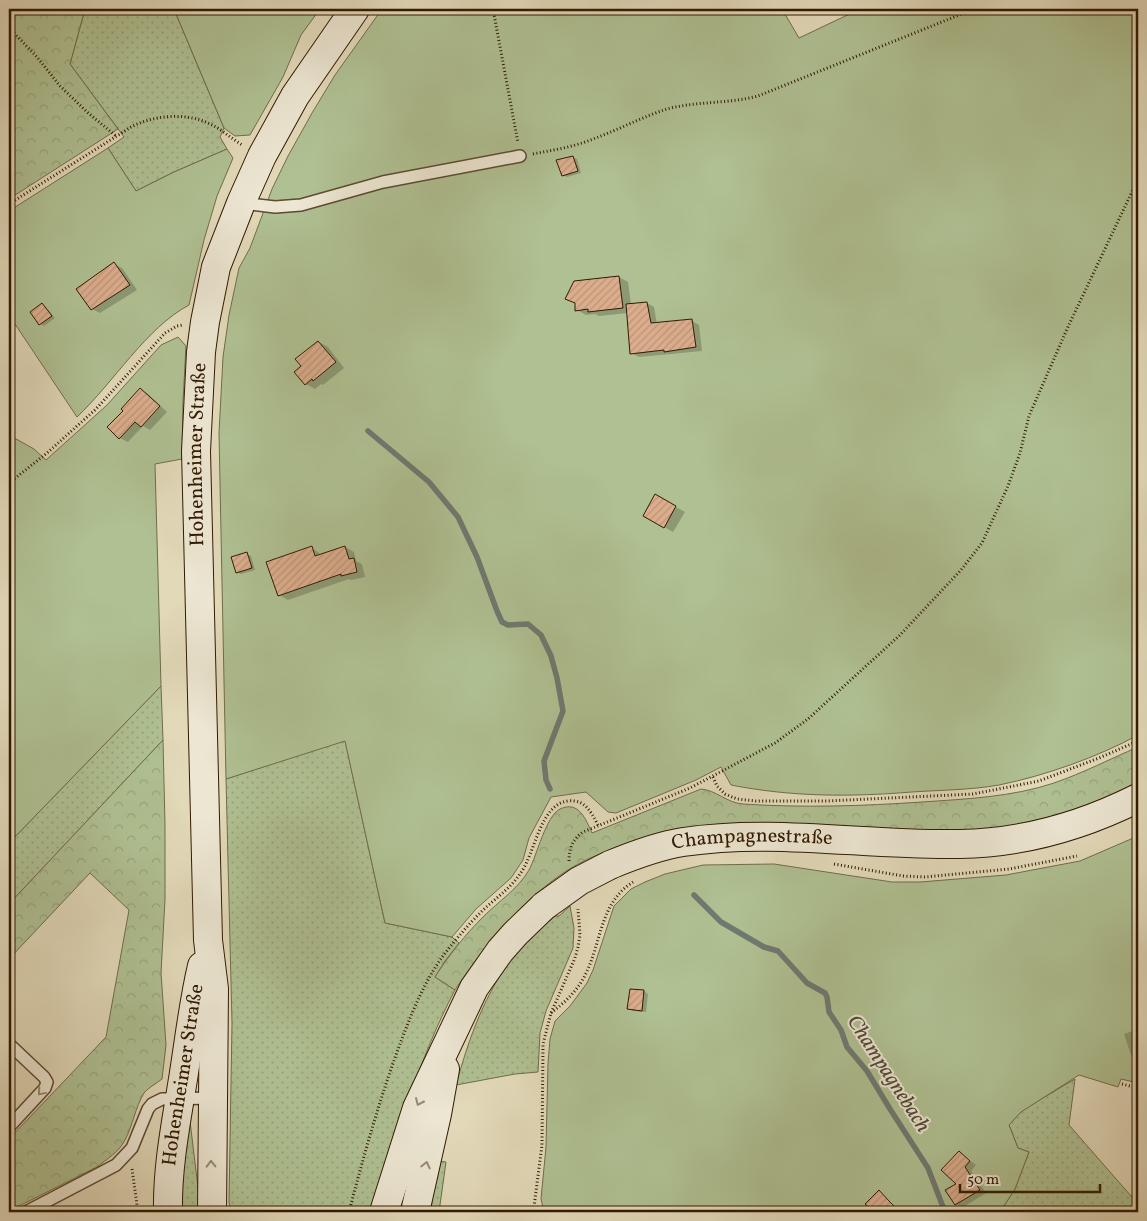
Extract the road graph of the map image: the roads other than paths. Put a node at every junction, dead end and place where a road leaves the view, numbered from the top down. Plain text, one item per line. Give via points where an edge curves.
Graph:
1 (355, 9) edge
2 (520, 156) road end
3 (241, 203) junction
4 (1138, 798) edge
5 (208, 940) junction
6 (448, 1043) junction
7 (9, 1044) edge
8 (180, 1098) junction
9 (212, 1098) junction
10 (9, 1127) edge
11 (26, 1212) edge
12 (168, 1212) edge
13 (212, 1212) edge
14 (384, 1212) edge
15 (415, 1212) edge

1 - 3 main road, Hohenheimer Straße via 295,96
2 - 3 lane via 383,182 302,205
3 - 5 main road, Hohenheimer Straße via 216,267 205,322 196,451
4 - 6 main road, Champagnestraße, bridge via 1072,826 1018,839 922,844 725,838 682,842 610,865 579,881 544,906 515,934 486,970
5 - 8 main road, Hohenheimer Straße
5 - 9 main road, Hohenheimer Straße via 214,989
6 -> 14 main road, Champagnestraße via 417,1108
15 -> 6 main road, Champagnestraße via 437,1114
7 -> 10 lane via 47,1082
8 - 9 lane
8 - 11 lane via 162,1099 152,1104 128,1154 116,1165
8 - 12 main road, Hohenheimer Straße
13 -> 9 main road, Hohenheimer Straße

